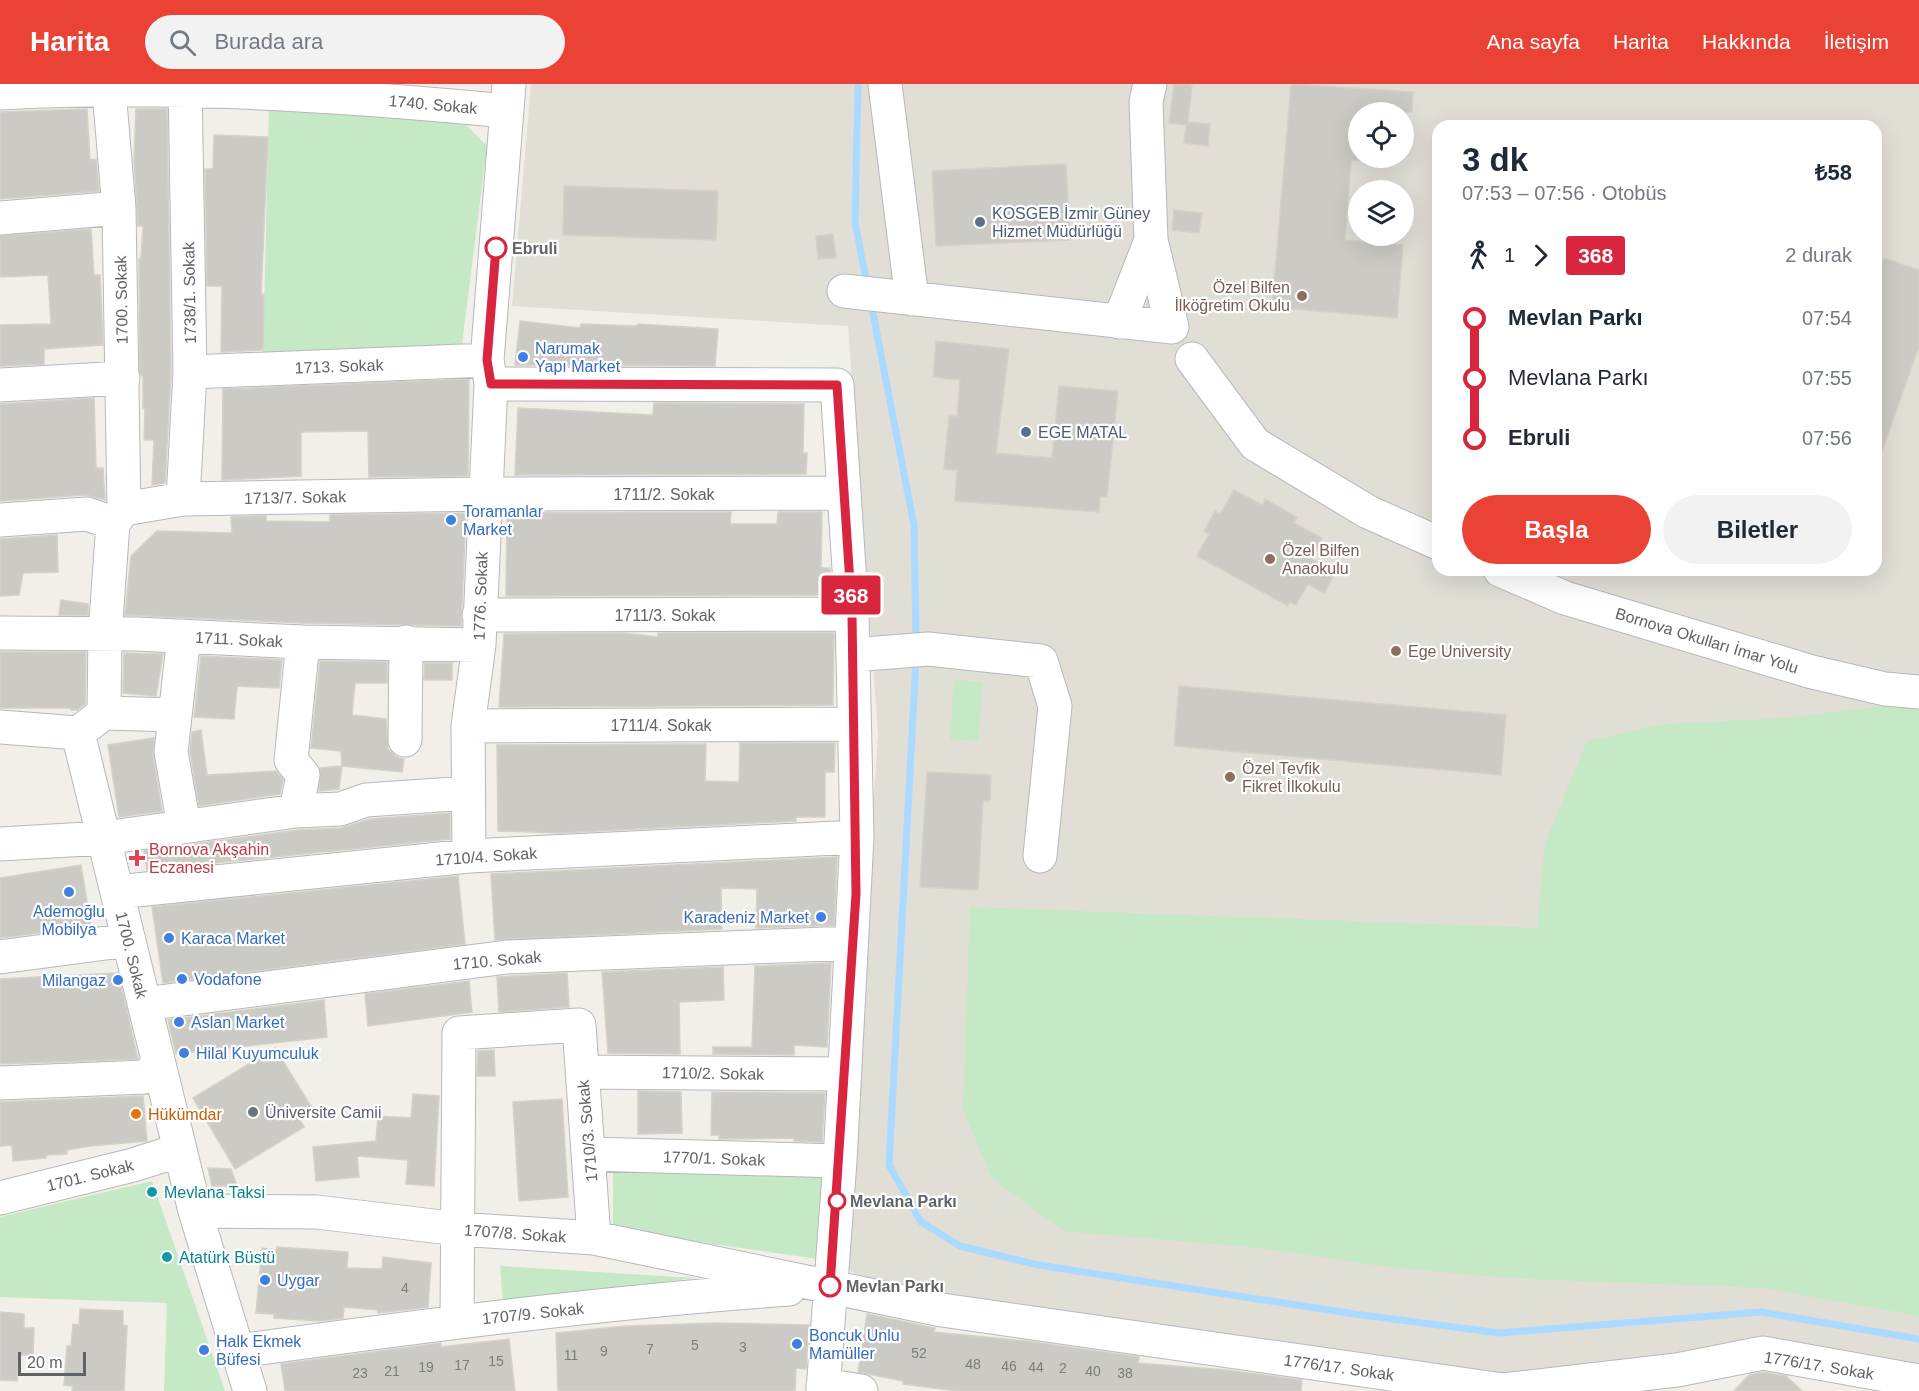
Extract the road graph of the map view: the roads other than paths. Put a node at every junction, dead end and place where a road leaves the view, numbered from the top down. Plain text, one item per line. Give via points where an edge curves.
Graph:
1 (885, 84) edge
2 (1150, 84) edge
3 (185, 86) edge
4 (49, 87) edge
5 (297, 89) edge
6 (109, 91) junction
7 (373, 91) edge
8 (0, 93) edge
9 (508, 98) edge
10 (119, 208) junction
11 (0, 218) edge
12 (1151, 240) junction
13 (844, 291) dead end
14 (903, 298) junction
15 (1119, 322) junction
16 (1192, 359) dead end
17 (190, 372) junction
18 (489, 372) junction
19 (123, 378) junction
20 (0, 385) edge
21 (843, 493) junction
22 (485, 494) junction
23 (183, 499) junction
24 (118, 516) junction
25 (0, 520) edge
26 (1432, 540) edge
27 (1514, 576) edge
28 (852, 614) junction
29 (479, 630) junction
30 (0, 633) edge
31 (105, 634) junction
32 (184, 636) junction
33 (303, 642) junction
34 (406, 642) junction
35 (853, 655) junction
36 (1919, 692) edge
37 (104, 713) junction
38 (175, 715) junction
39 (854, 724) junction
40 (468, 726) junction
41 (0, 727) edge
42 (78, 733) junction
43 (405, 740) dead end
44 (468, 793) junction
45 (296, 811) junction
46 (184, 826) junction
47 (857, 837) junction
48 (104, 838) junction
49 (0, 844) edge
50 (469, 856) junction
51 (1040, 856) dead end
52 (117, 892) junction
53 (129, 940) junction
54 (851, 943) junction
55 (0, 957) edge
56 (144, 1004) junction
57 (159, 1065) junction
58 (582, 1072) junction
59 (843, 1074) junction
60 (0, 1083) edge
61 (180, 1150) junction
62 (589, 1154) junction
63 (840, 1161) junction
64 (0, 1198) edge
65 (195, 1211) junction
66 (458, 1228) junction
67 (594, 1238) junction
68 (830, 1286) junction
69 (458, 1321) junction
70 (238, 1351) junction
71 (1841, 1380) edge
72 (1645, 1382) edge
73 (1919, 1382) edge
74 (823, 1388) edge
75 (250, 1391) edge
76 (861, 1391) edge

1 - 14 street
2 - 12 street via 1146,102
3 - 5 street, 1740. Sokak
3 - 6 street, 1740. Sokak
3 - 17 street, 1738/1. Sokak
4 - 6 street, 1740. Sokak
4 - 8 street, 1740. Sokak
5 - 7 street, 1740. Sokak
6 - 10 street, 1700. Sokak
7 - 9 street, 1740. Sokak
9 - 18 street, 1776. Sokak
10 - 11 street
10 - 19 street, 1700. Sokak
12 - 15 street
12 - 15 street via 1172,327
13 - 14 street
14 - 15 street
16 - 26 street via 1255,444 1368,512
17 - 18 street, 1713. Sokak
17 - 23 street, 1738/1. Sokak
18 - 21 street, 1713. Sokak via 837,385
18 - 22 street, 1776. Sokak
19 - 20 street
19 - 24 street, 1700. Sokak
21 - 22 street, 1711/2. Sokak
21 - 28 street
22 - 23 street, 1713/7. Sokak
22 - 29 street, 1776. Sokak
23 - 24 street, 1713/7. Sokak
24 - 25 street via 87,514
24 - 31 street, 1700. Sokak
27 - 36 street, Bornova Okulları İmar Yolu via 1565,598 1812,672 1885,689
28 - 29 street, 1711/3. Sokak
28 - 35 street
29 - 34 street, 1711. Sokak
29 - 40 street, 1776. Sokak
30 - 31 street, 1711. Sokak
31 - 32 street, 1711. Sokak
31 - 37 street, 1700. Sokak
32 - 33 street, 1711. Sokak
32 - 38 street
33 - 34 street, 1711. Sokak
33 - 45 street via 291,760 303,775
34 - 43 street
35 - 39 street
35 - 51 street via 923,649 1041,661 1055,706
37 - 38 street
37 - 42 street
38 - 46 street via 171,752
39 - 40 street, 1711/4. Sokak
39 - 47 street
40 - 44 street, 1776. Sokak
41 - 42 street
42 - 48 street, 1700. Sokak
44 - 45 street via 366,800 340,809
44 - 50 street, 1776. Sokak
45 - 46 street
46 - 48 street
47 - 50 street, 1710/4. Sokak
47 - 54 street
48 - 49 street
48 - 52 street, 1700. Sokak
50 - 52 street, 1710/4. Sokak
52 - 53 street, 1700. Sokak
53 - 55 street
53 - 56 street, 1700. Sokak
54 - 56 street, 1710. Sokak via 507,957
54 - 59 street
56 - 57 street, 1700. Sokak
57 - 60 street via 145,1077
57 - 61 street, 1700. Sokak
58 - 59 street, 1710/2. Sokak
58 - 62 street, 1710/3. Sokak
58 - 66 street, 1710/3. Sokak via 579,1025 459,1033
59 - 63 street
61 - 64 street, 1701. Sokak
61 - 65 street, 1700. Sokak
62 - 63 street, 1770/1. Sokak
62 - 67 street, 1710/3. Sokak
63 - 68 street
65 - 66 street, 1707/8. Sokak via 317,1212
65 - 70 street, 1700. Sokak
66 - 67 street, 1707/8. Sokak
66 - 69 street
67 - 68 street, 1707/8. Sokak
68 - 69 street, 1707/9. Sokak via 691,1296
68 - 72 street, 1776/17. Sokak via 942,1310 1503,1390
68 - 74 street
69 - 70 street, 1707/9. Sokak
70 - 75 street, 1700. Sokak
71 - 72 street, 1776/17. Sokak via 1763,1353
71 - 73 street, 1776/17. Sokak
74 - 76 street

